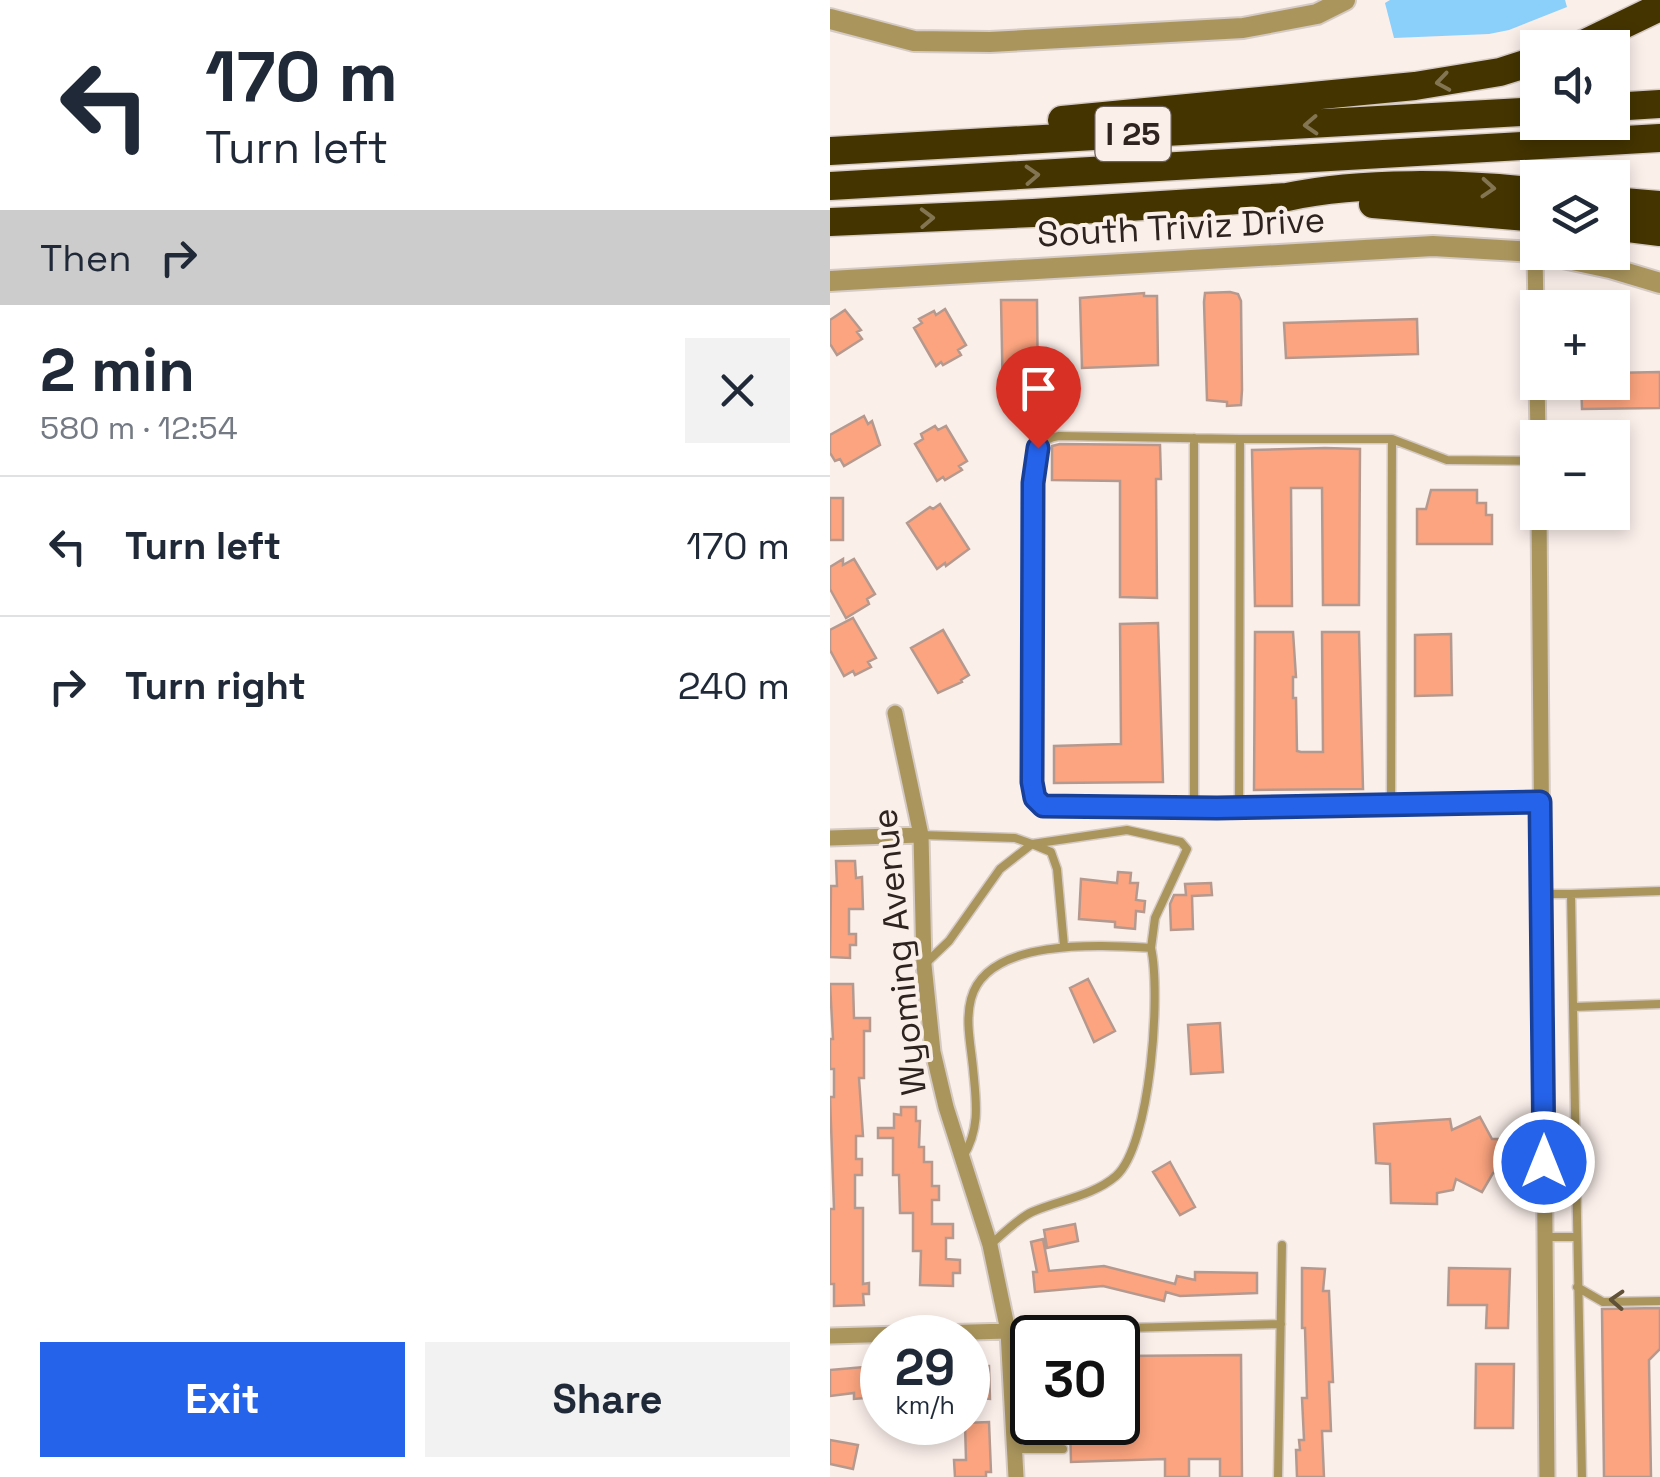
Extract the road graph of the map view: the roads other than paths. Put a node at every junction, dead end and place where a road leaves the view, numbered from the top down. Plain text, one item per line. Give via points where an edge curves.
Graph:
1 (1345, 0) edge
2 (1660, 6) edge
3 (830, 19) edge
4 (1611, 30) edge
5 (1520, 66) edge
6 (1660, 104) edge
7 (1630, 105) edge
8 (1520, 112) edge
9 (1660, 138) edge
10 (844, 150) edge
11 (830, 186) edge
12 (1520, 191) edge
13 (1286, 197) junction
14 (1630, 202) edge
15 (1660, 205) edge
16 (1520, 216) edge
17 (830, 222) edge
18 (1630, 228) edge
19 (1660, 232) edge
20 (1520, 251) edge
21 (1535, 270) edge
22 (1617, 270) edge
23 (830, 281) edge
24 (1660, 283) edge
25 (1538, 420) edge
26 (1194, 438) junction
27 (1392, 438) junction
28 (1240, 439) junction
29 (1520, 461) edge
30 (1538, 530) edge
31 (895, 713) dead end
32 (1540, 802) junction
33 (1391, 804) junction
34 (1194, 808) junction
35 (1239, 808) junction
36 (922, 835) junction
37 (830, 838) edge
38 (1032, 844) junction
39 (1660, 890) edge
40 (1542, 894) junction
41 (1570, 894) junction
42 (1064, 946) junction
43 (1150, 948) junction
44 (924, 965) junction
45 (1660, 1004) edge
46 (1573, 1007) junction
47 (962, 1158) junction
48 (1545, 1237) junction
49 (1577, 1237) junction
50 (990, 1245) junction
51 (1282, 1245) dead end
52 (1577, 1286) junction
53 (1660, 1301) edge
54 (1281, 1324) junction
55 (1008, 1332) junction
56 (830, 1336) edge
57 (1014, 1449) junction
58 (1062, 1449) dead end
59 (1016, 1477) edge
60 (1278, 1477) edge
61 (1547, 1477) edge
62 (1582, 1477) edge

1 - 3 street via 1317,14 1243,28 990,42 914,40
2 - 4 highway
5 -> 10 highway via 1415,86 1027,124
6 - 7 highway
8 -> 10 highway, I 25
11 -> 9 highway, I 25
13 -> 12 highway via 1447,186
13 - 16 highway
17 -> 13 highway
14 - 15 highway
18 - 19 highway
20 - 23 street, South Triviz Drive via 1376,248
21 - 25 street
22 - 24 street, South Triviz Drive
26 - 28 lane
26 - 34 lane
26 - 34 lane via 1060,436 1038,448 1032,782 1035,798 1053,808
27 - 28 lane
27 - 29 lane via 1447,460
27 - 33 lane
28 - 35 lane
30 - 32 street
31 - 36 street, Wyoming Avenue
32 - 33 lane
32 - 40 street
33 - 35 lane
34 - 35 lane
36 - 37 street
36 - 38 lane
36 - 44 street, Wyoming Avenue
38 - 42 lane via 1051,852
38 - 43 lane via 1126,830 1181,842 1186,849 1155,918
38 - 44 lane via 1000,869 949,942
39 - 41 lane
40 - 41 lane
40 - 48 street
41 - 46 lane
42 - 43 lane
42 - 47 lane via 986,972 971,996 978,1118
43 - 50 lane via 1153,1064 1131,1158 1102,1186 1028,1214
44 - 47 street, Wyoming Avenue via 934,1052
45 - 46 lane
46 - 49 lane
47 - 50 street, Wyoming Avenue
48 - 49 lane
48 - 61 street
49 - 52 lane
50 - 55 street, Wyoming Avenue
51 - 54 lane
53 -> 52 lane via 1604,1302
52 - 62 lane
54 - 55 lane
54 - 60 lane
55 - 56 street
55 - 57 street, Wyoming Avenue
57 - 58 lane
57 - 59 street, Wyoming Avenue

